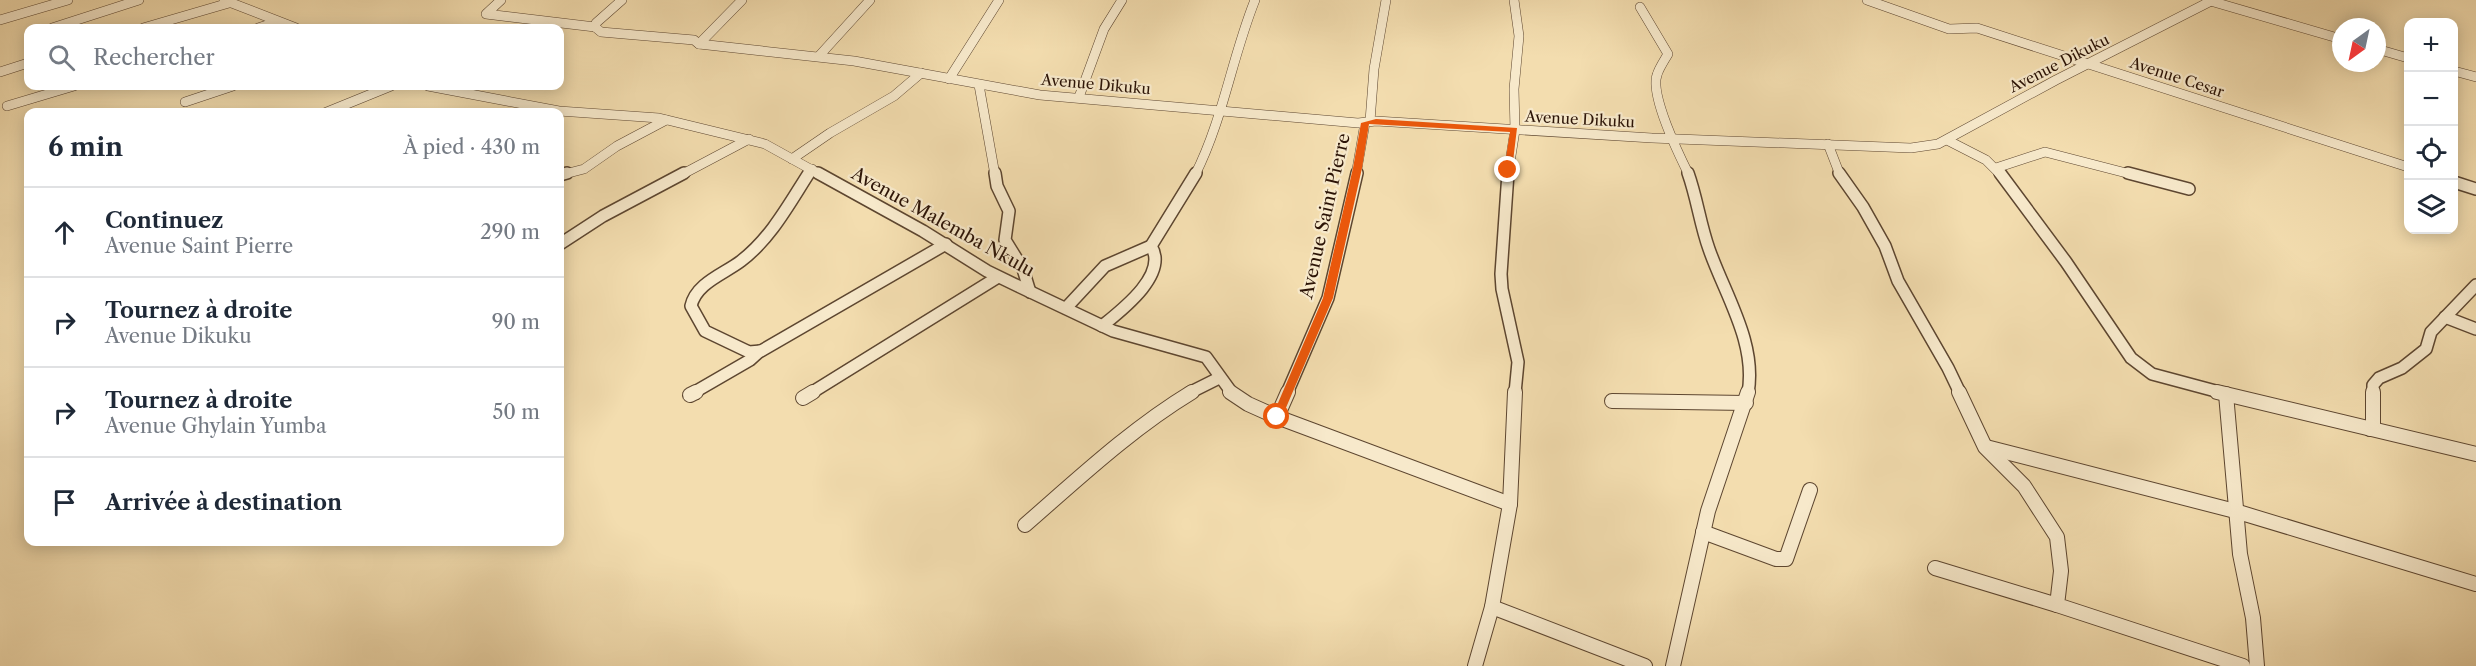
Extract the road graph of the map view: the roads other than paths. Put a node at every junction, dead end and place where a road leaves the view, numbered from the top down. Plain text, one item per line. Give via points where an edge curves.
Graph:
1 (68, 0) edge
2 (139, 0) edge
3 (501, 0) edge
4 (622, 0) edge
5 (742, 0) edge
6 (870, 0) edge
7 (999, 0) edge
8 (1122, 0) edge
9 (1255, 0) edge
10 (1386, 0) edge
11 (1514, 0) edge
12 (1867, 0) edge
13 (2209, 0) edge
14 (226, 1) edge
15 (1640, 7) dead end
16 (0, 20) edge
17 (276, 22) junction
18 (64, 24) edge
19 (155, 24) edge
20 (270, 24) edge
21 (283, 24) edge
22 (595, 27) junction
23 (2332, 36) edge
24 (699, 44) junction
25 (2386, 52) edge
26 (819, 56) junction
27 (2404, 57) edge
28 (24, 64) edge
29 (2088, 64) junction
30 (0, 72) edge
31 (2458, 72) edge
32 (921, 73) junction
33 (2476, 77) edge
34 (948, 80) junction
35 (979, 85) junction
36 (61, 90) edge
37 (221, 90) edge
38 (381, 90) edge
39 (446, 90) edge
40 (1079, 97) junction
41 (185, 102) dead end
42 (7, 106) dead end
43 (337, 108) edge
44 (542, 108) edge
45 (564, 111) edge
46 (1222, 111) junction
47 (666, 120) junction
48 (1368, 122) junction
49 (1515, 130) junction
50 (749, 139) junction
51 (1672, 139) junction
52 (1947, 140) junction
53 (1828, 144) junction
54 (792, 159) junction
55 (2404, 165) edge
56 (1996, 168) junction
57 (812, 169) junction
58 (564, 174) edge
59 (2458, 183) edge
60 (2189, 189) dead end
61 (2476, 189) edge
62 (564, 241) edge
63 (946, 244) junction
64 (1151, 246) junction
65 (998, 277) junction
66 (2476, 285) edge
67 (1030, 292) junction
68 (1066, 308) junction
69 (2445, 317) junction
70 (1102, 326) junction
71 (2476, 329) edge
72 (761, 351) junction
73 (1219, 378) junction
74 (2226, 394) junction
75 (690, 395) dead end
76 (803, 398) dead end
77 (1612, 401) dead end
78 (1746, 403) junction
79 (1277, 417) junction
80 (2370, 429) junction
81 (1985, 447) junction
82 (2476, 454) edge
83 (1810, 490) dead end
84 (1510, 504) junction
85 (2235, 511) junction
86 (1025, 525) dead end
87 (1703, 532) junction
88 (1935, 568) dead end
89 (2476, 584) edge
90 (2057, 605) junction
91 (1491, 607) junction
92 (1475, 666) edge
93 (1645, 666) edge
94 (1673, 666) edge
95 (2243, 666) edge
96 (2257, 666) edge

1 - 16 street
2 - 18 street
3 - 22 street, Avenue Dikuku via 486,14
4 - 22 street
5 - 24 street
6 - 26 street
7 - 34 street
8 - 40 street via 1104,29
9 - 46 street
10 - 48 street, Avenue Saint Pierre
11 - 49 street via 1520,29 1514,89
12 - 29 street, Avenue Cesar via 1950,29 1977,28
13 - 23 street
13 - 29 street, Avenue Dikuku
14 - 17 street
14 - 19 street
15 - 51 street via 1668,54 1656,77 1656,89
17 - 20 street
17 - 21 street
22 - 24 street, Avenue Dikuku via 601,32 694,40
24 - 26 street, Avenue Dikuku
25 - 27 street
26 - 32 street, Avenue Dikuku
28 - 30 street
29 - 52 street, Avenue Dikuku
29 - 55 street, Avenue Cesar
31 - 33 street
32 - 34 street, Avenue Dikuku
32 - 54 street via 906,89 818,139
34 - 35 street, Avenue Dikuku
35 - 40 street, Avenue Dikuku
35 - 67 street via 997,186 1009,211 1005,240 1023,269
36 - 42 street
37 - 41 street
38 - 43 street
39 - 44 street, Avenue Malemba Nkulu
40 - 46 street, Avenue Dikuku
45 - 47 street, Avenue Malemba Nkulu
46 - 48 street, Avenue Dikuku
46 - 64 street via 1196,174
47 - 50 street, Avenue Malemba Nkulu
47 - 58 street via 625,141 584,169
48 - 49 street, Avenue Dikuku
48 - 79 street, Avenue Saint Pierre via 1328,298
49 - 51 street, Avenue Dikuku
49 - 84 street via 1508,170 1501,274 1518,362
50 - 54 street, Avenue Malemba Nkulu
50 - 62 street via 603,216
51 - 53 street, Avenue Dikuku
51 - 78 street via 1689,175 1708,247 1743,334 1751,375
52 - 53 street, Avenue Dikuku via 1922,148
52 - 56 street
53 - 81 street via 1838,172 1886,246 1898,281 1948,368
54 - 57 street, Avenue Malemba Nkulu
56 - 60 street via 2045,152
56 - 74 street via 2132,358 2157,376
57 - 63 street, Avenue Malemba Nkulu
57 - 72 street via 763,242 708,283 690,302 705,331 749,352
59 - 61 street
63 - 65 street, Avenue Malemba Nkulu
63 - 72 street
64 - 68 street via 1105,266
64 - 70 street via 1156,264 1153,271
65 - 67 street, Avenue Malemba Nkulu
65 - 76 street
66 - 69 street
67 - 68 street, Avenue Malemba Nkulu
68 - 70 street, Avenue Malemba Nkulu
69 - 71 street
69 - 80 street via 2431,332 2426,349 2373,385
70 - 73 street, Avenue Malemba Nkulu via 1206,357
72 - 75 street
73 - 79 street, Avenue Malemba Nkulu via 1244,402
73 - 86 street via 1188,392 1159,413
74 - 80 street
74 - 85 street
77 - 78 street
78 - 87 street
79 - 84 street, Avenue Malemba Nkulu
80 - 82 street
81 - 85 street
81 - 90 street via 2024,486 2057,537 2061,571
83 - 87 street via 1786,559 1776,559
84 - 91 street
85 - 89 street
85 - 96 street
87 - 94 street
88 - 90 street
90 - 95 street
91 - 92 street
91 - 93 street

